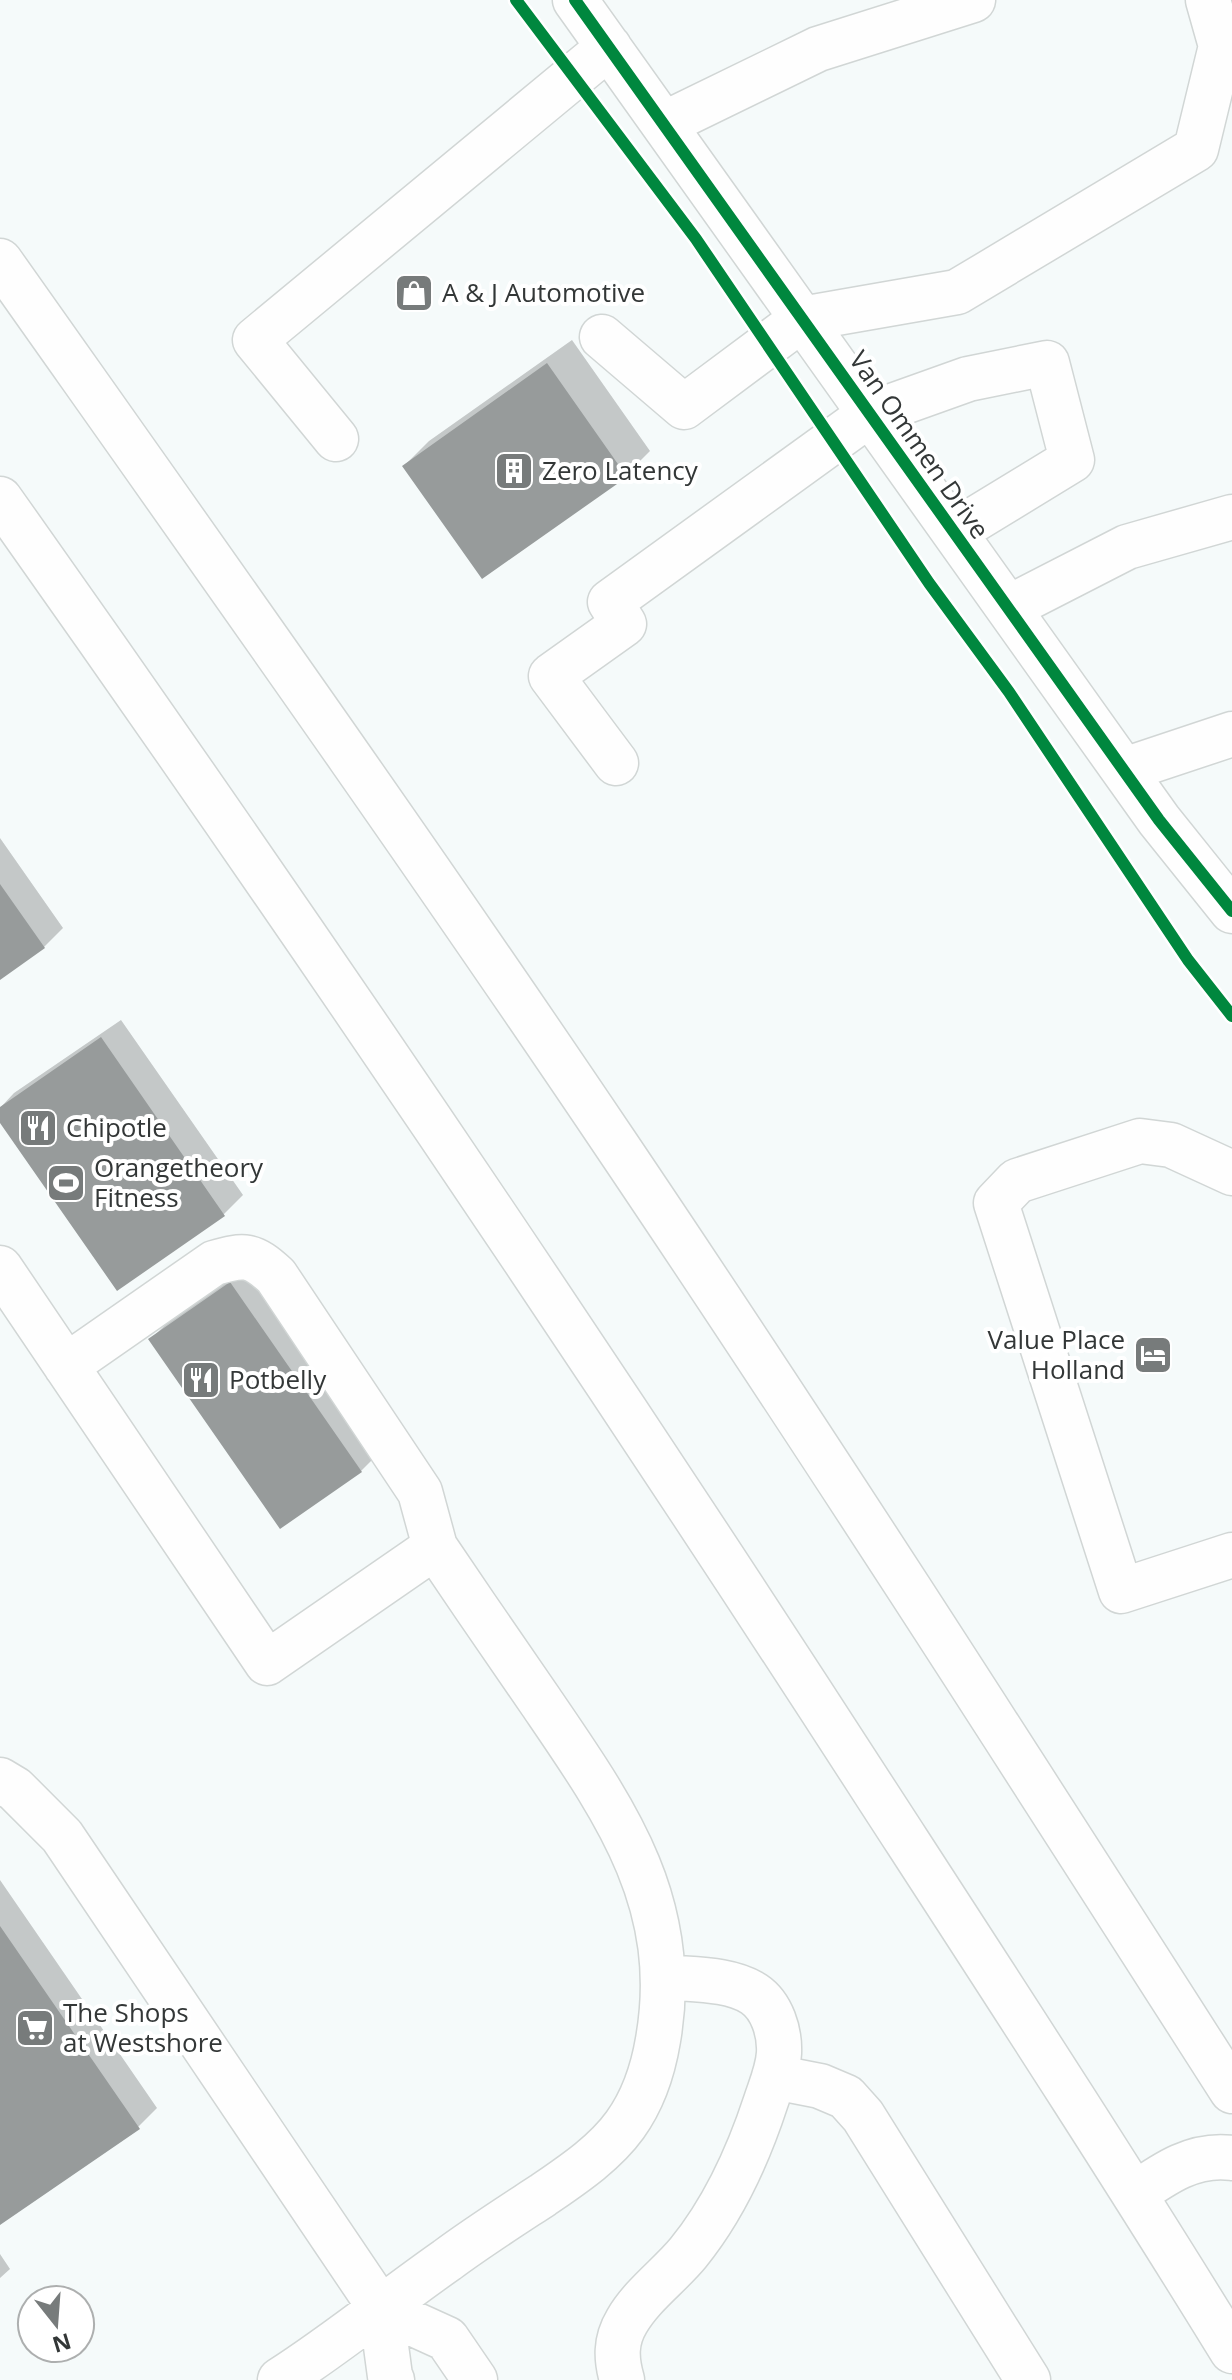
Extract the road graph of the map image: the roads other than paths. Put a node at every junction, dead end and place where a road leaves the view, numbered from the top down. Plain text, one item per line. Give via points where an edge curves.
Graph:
1 (575, 0) edge
2 (973, 0) edge
3 (1208, 0) edge
4 (609, 47) junction
5 (664, 124) junction
6 (0, 261) edge
7 (802, 319) junction
8 (602, 337) dead end
9 (870, 414) junction
10 (336, 439) dead end
11 (0, 499) edge
12 (1232, 517) edge
13 (954, 532) junction
14 (1008, 608) junction
15 (1232, 734) edge
16 (616, 763) dead end
17 (1124, 770) junction
18 (1232, 911) edge
19 (1232, 1173) edge
20 (0, 1268) edge
21 (66, 1366) junction
22 (435, 1547) junction
23 (1232, 1555) edge
24 (0, 1780) edge
25 (664, 1977) junction
26 (774, 2077) junction
27 (1232, 2091) edge
28 (1232, 2158) edge
29 (1135, 2194) junction
30 (381, 2309) junction
31 (1232, 2351) edge
32 (280, 2380) edge
33 (392, 2380) edge
34 (475, 2380) edge
35 (622, 2380) edge
36 (1028, 2380) edge

1 - 4 main road, Van Ommen Drive
2 - 5 main road via 818,49
3 - 7 main road via 1221,46 1196,149 957,292
4 - 5 main road, Van Ommen Drive
4 - 10 main road via 255,340
5 - 7 main road, Van Ommen Drive
6 - 27 main road via 622,1153
7 - 8 main road via 684,407
7 - 9 main road, Van Ommen Drive
9 - 13 main road, Van Ommen Drive
9 - 13 main road via 968,379 1047,363 1072,460
9 - 16 main road via 610,602 624,624 551,676
11 - 29 main road via 620,1402
12 - 14 main road via 1127,547
13 - 14 main road, Van Ommen Drive
14 - 17 main road, Van Ommen Drive
15 - 17 main road
17 - 18 main road, Van Ommen Drive
19 - 23 main road via 1171,1145 1140,1141 1017,1181 996,1203 1121,1591
20 - 21 main road
21 - 22 main road via 267,1663
21 - 22 main road via 214,1263 235,1257 258,1259 276,1276 420,1492
22 - 25 main road via 626,1835 661,1939
24 - 30 main road via 62,1836
25 - 26 main road via 730,1985 769,2008 779,2053
25 - 30 main road via 656,2053 625,2125 565,2180
26 - 35 main road via 740,2168 715,2212 689,2252 627,2321 617,2343
26 - 36 main road via 846,2097 863,2116
28 - 29 main road via 1199,2159 1172,2168
29 - 31 main road
30 - 32 main road
30 - 33 main road
30 - 34 main road via 447,2339

